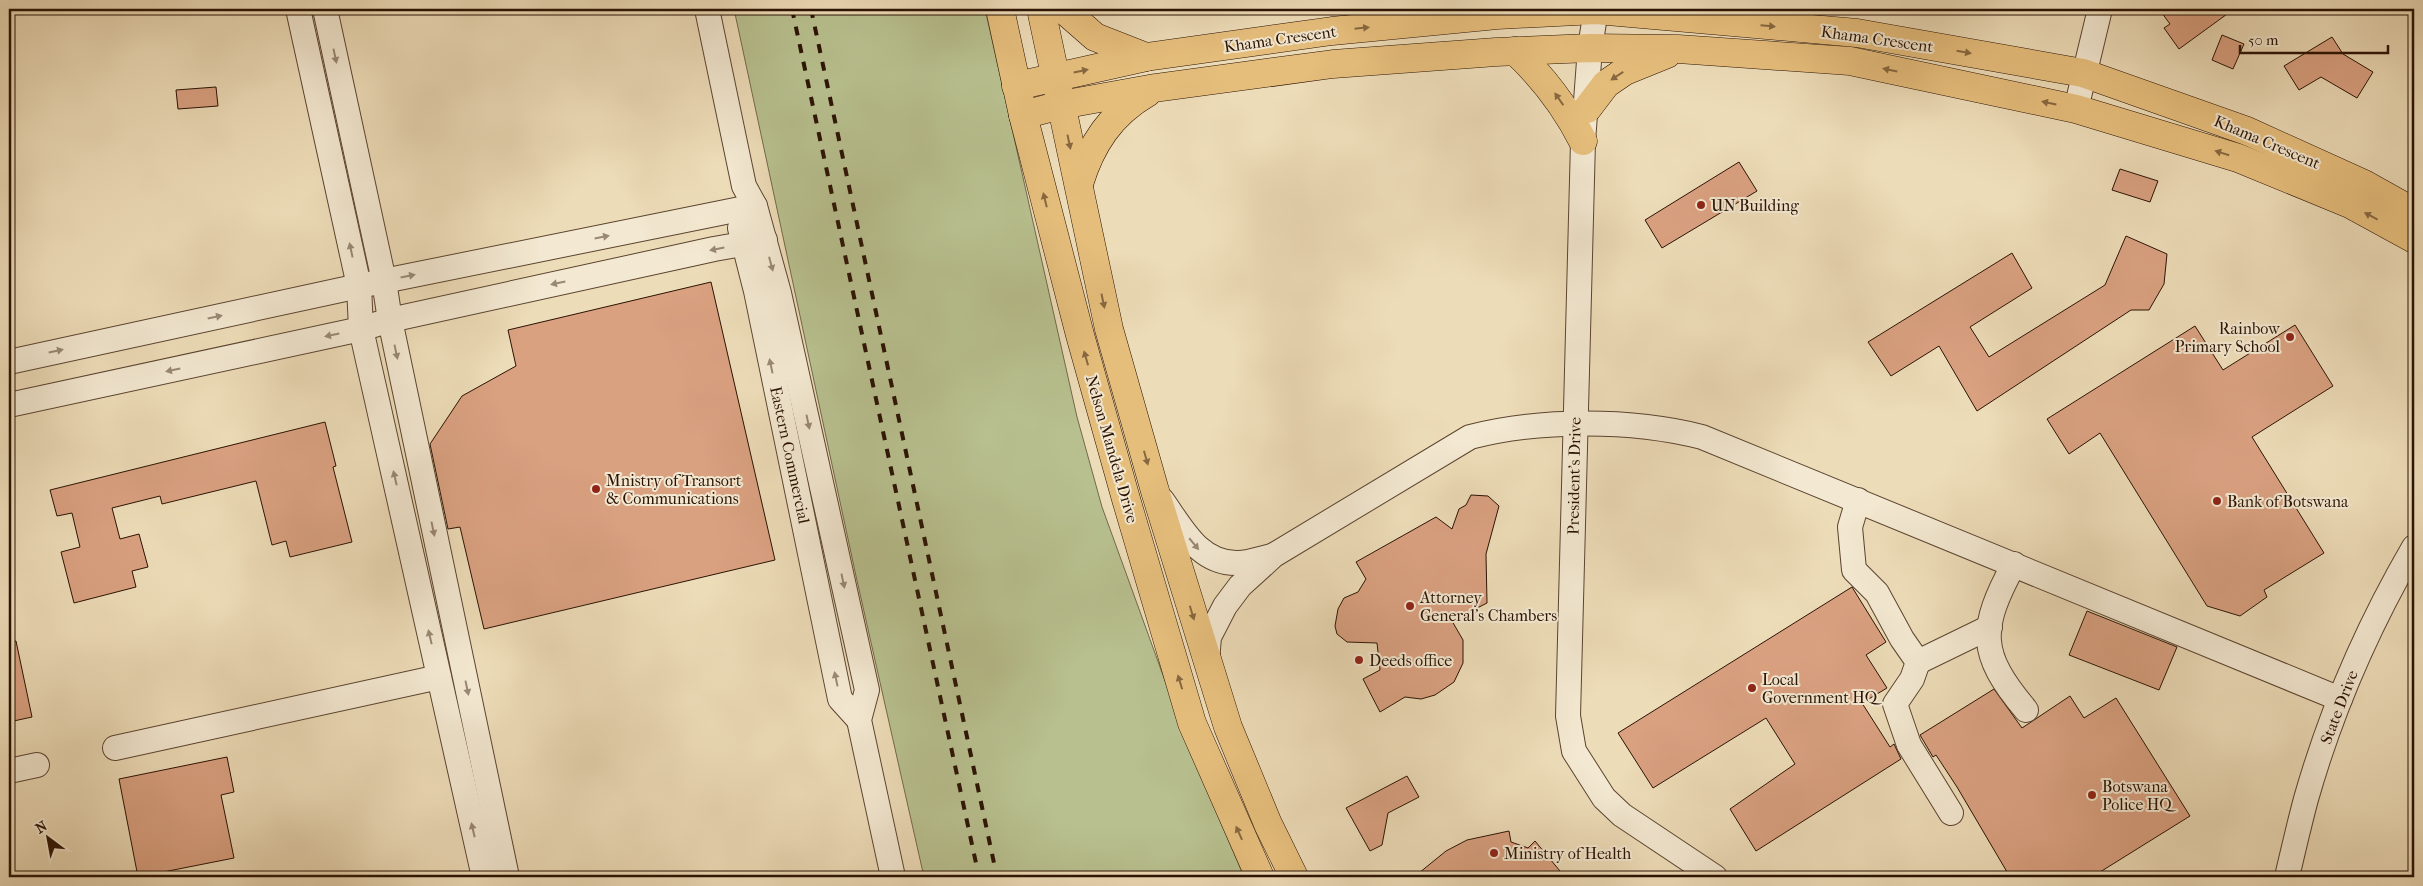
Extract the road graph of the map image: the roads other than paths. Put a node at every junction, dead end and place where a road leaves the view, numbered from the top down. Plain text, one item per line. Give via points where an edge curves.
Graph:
1 (298, 9) edge
2 (325, 9) edge
3 (708, 9) edge
4 (1000, 9) edge
5 (1040, 9) edge
6 (1063, 9) edge
7 (2100, 9) edge
8 (1596, 10) edge
9 (1590, 48) junction
10 (1678, 49) junction
11 (1515, 51) junction
12 (1146, 57) junction
13 (2084, 73) junction
14 (1055, 76) junction
15 (1016, 86) junction
16 (1155, 88) junction
17 (1061, 105) junction
18 (1587, 109) junction
19 (2076, 109) junction
20 (1023, 115) junction
21 (1583, 141) junction
22 (1079, 184) junction
23 (745, 201) junction
24 (2414, 212) edge
25 (2414, 239) edge
26 (754, 242) junction
27 (384, 281) junction
28 (359, 286) junction
29 (390, 320) junction
30 (361, 329) junction
31 (9, 362) edge
32 (9, 405) edge
33 (1575, 422) junction
34 (1155, 491) junction
35 (1858, 500) junction
36 (2414, 547) edge
37 (1274, 555) junction
38 (2014, 564) junction
39 (1990, 627) junction
40 (1207, 661) junction
41 (1918, 662) junction
42 (439, 677) junction
43 (2340, 698) junction
44 (2026, 710) dead end
45 (115, 748) dead end
46 (37, 765) dead end
47 (9, 771) edge
48 (1952, 812) dead end
49 (891, 876) edge
50 (484, 877) edge
51 (507, 877) edge
52 (1260, 877) edge
53 (1294, 877) edge
54 (1715, 877) edge
55 (2287, 877) edge

28 -> 1 street
2 -> 27 street
3 - 23 street, Eastern Commercial
4 - 15 main road, Nelson Mandela Drive
5 - 14 main road, Nelson Mandela Drive
6 - 12 main road via 1095,37
7 - 13 street
8 - 9 street, President's Drive
12 -> 8 main road, Khama Crescent via 1332,31 1497,15
8 -> 13 main road, Khama Crescent via 1857,33
9 - 10 main road, Khama Crescent
9 - 11 main road, Khama Crescent
9 - 18 street, President's Drive
10 -> 18 main road via 1625,71 1606,84
19 -> 10 main road, Khama Crescent via 1850,62
11 - 16 main road, Khama Crescent via 1333,64
21 -> 11 main road via 1553,91
14 -> 12 main road, Khama Crescent
13 - 19 street
13 - 24 main road, Khama Crescent via 2247,131 2364,184
14 - 15 main road, Khama Crescent
14 - 17 main road, Nelson Mandela Drive
15 - 20 main road, Nelson Mandela Drive
16 - 17 main road, Khama Crescent
16 - 22 main road via 1132,102 1103,130
17 - 20 main road, Khama Crescent
17 -> 22 main road, Nelson Mandela Drive
18 - 21 street, President's Drive
25 -> 19 main road, Khama Crescent via 2350,204 2238,158
52 -> 20 main road, Nelson Mandela Drive via 1192,723 1090,372
21 - 33 street, President's Drive
22 -> 34 main road, Nelson Mandela Drive via 1109,329
23 - 26 street, Eastern Commercial
27 -> 23 street
26 -> 29 street
26 - 49 street, Eastern Commercial via 779,293 867,690 859,720
27 - 28 street
27 - 29 street
28 - 30 street
31 -> 28 street
29 - 30 street
29 -> 51 street
30 -> 32 street
42 -> 30 street
33 - 35 street via 1678,430 1702,436
33 - 37 street via 1492,431 1470,437
33 - 54 street, President's Drive via 1568,716 1574,750 1604,798 1622,815
34 -> 37 street via 1189,538 1207,556 1238,563
34 -> 40 main road, Nelson Mandela Drive
35 - 38 street
35 - 41 street via 1850,527 1854,570 1877,593
36 - 43 street, State Drive via 2384,598
37 - 40 street via 1240,586 1225,606 1209,637
38 - 39 street via 1990,614
38 - 43 street
39 - 41 street
39 - 44 street via 1988,648 2006,687
40 - 53 main road, Nelson Mandela Drive via 1228,727
41 - 48 street via 1912,679 1894,704 1910,745
42 - 45 street
50 -> 42 street
43 - 55 street, State Drive via 2306,799
46 - 47 street

